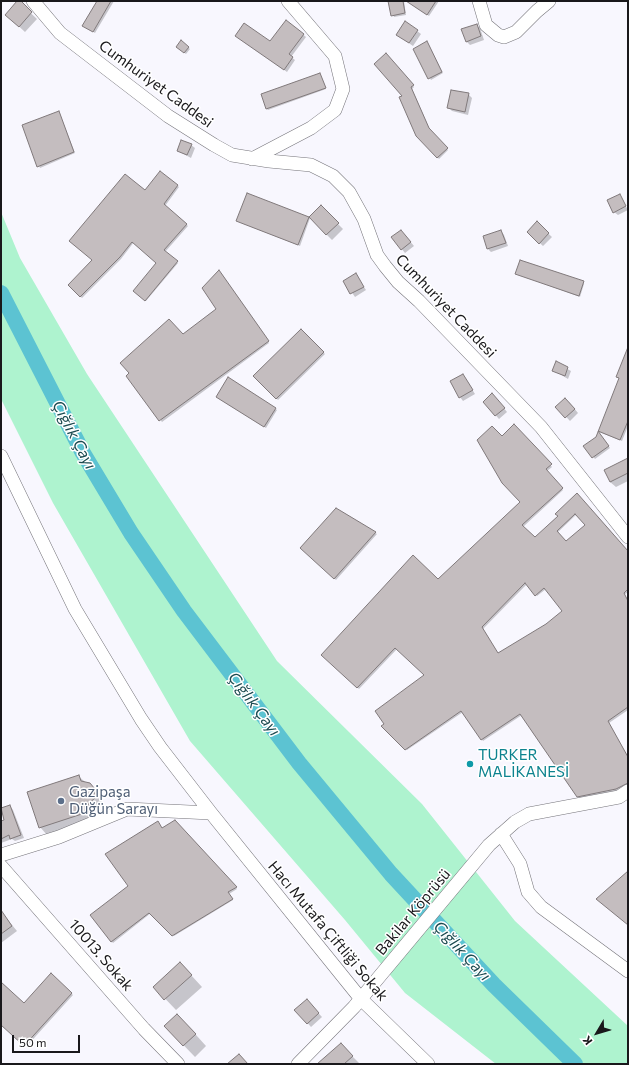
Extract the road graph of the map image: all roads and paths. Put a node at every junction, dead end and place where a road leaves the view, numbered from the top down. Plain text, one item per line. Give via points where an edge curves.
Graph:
1 (33, 1) edge
2 (288, 1) edge
3 (479, 1) edge
4 (549, 1) edge
5 (252, 159) junction
6 (1, 456) edge
7 (628, 537) edge
8 (628, 791) edge
9 (210, 813) junction
10 (501, 834) junction
11 (1, 855) edge
12 (1, 866) edge
13 (628, 971) edge
14 (361, 999) junction
15 (178, 1064) edge
16 (298, 1064) edge
17 (428, 1064) edge

1 - 5 street, Cumhuriyet Caddesi via 60,33 168,116 232,155
2 - 5 street via 335,56 343,89 335,110 311,128
3 - 4 street via 486,25 504,37 516,32
5 - 7 street, Cumhuriyet Caddesi via 311,165 333,176 349,192 364,219 377,255 385,266 541,427
6 - 9 street, Hacı Mutafa Çiftliği Sokak via 93,641 156,741
8 - 10 street, Bakilar Köprüsü via 619,797 529,814
9 - 11 street via 127,809 59,837
9 - 14 street, Hacı Mutafa Çiftliği Sokak
10 - 13 street via 520,864 528,892 541,907
10 - 14 street, Bakilar Köprüsü via 489,845
12 - 15 street, 10013. Sokak via 144,1029
14 - 16 street, Bakilar Köprüsü
14 - 17 street, Hacı Mutafa Çiftliği Sokak

